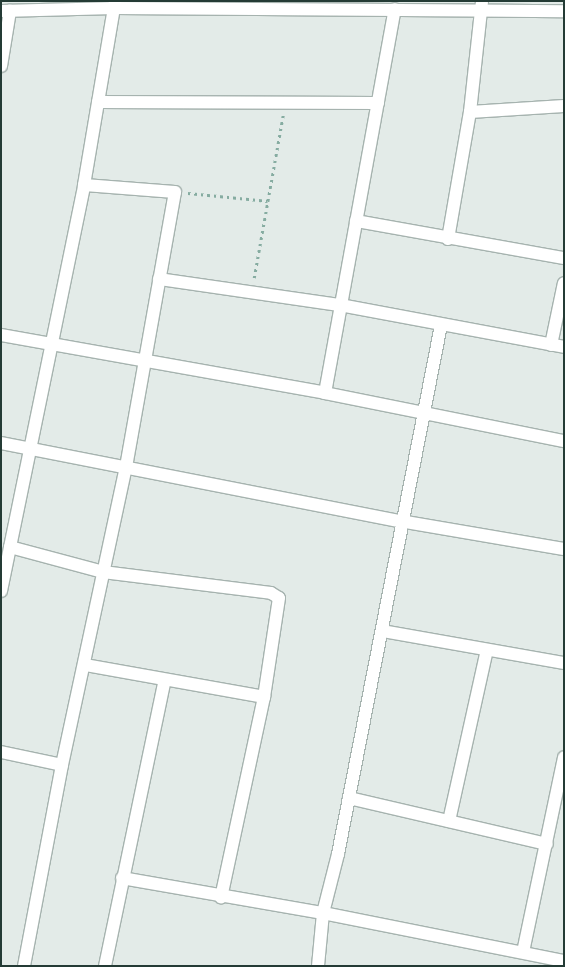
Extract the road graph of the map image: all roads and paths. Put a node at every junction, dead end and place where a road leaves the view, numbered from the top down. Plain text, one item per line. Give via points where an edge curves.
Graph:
1 (115, 5) edge
2 (482, 6) edge
3 (395, 8) junction
4 (6, 11) edge
5 (564, 11) edge
6 (1, 66) edge
7 (98, 102) junction
8 (378, 103) junction
9 (285, 104) junction
10 (564, 106) edge
11 (470, 112) junction
12 (84, 185) junction
13 (175, 192) junction
14 (268, 201) junction
15 (356, 221) junction
16 (448, 239) junction
17 (564, 258) edge
18 (159, 279) junction
19 (564, 283) edge
20 (252, 292) junction
21 (340, 305) junction
22 (441, 325) junction
23 (1, 335) edge
24 (52, 345) junction
25 (551, 345) junction
26 (564, 347) edge
27 (145, 363) junction
28 (325, 394) junction
29 (422, 413) junction
30 (564, 441) edge
31 (1, 443) edge
32 (31, 449) junction
33 (126, 467) junction
34 (400, 521) junction
35 (10, 547) junction
36 (564, 549) edge
37 (103, 572) junction
38 (1, 591) edge
39 (382, 631) junction
40 (486, 650) junction
41 (564, 663) edge
42 (85, 665) junction
43 (165, 680) junction
44 (264, 697) junction
45 (1, 752) edge
46 (564, 757) edge
47 (62, 765) junction
48 (349, 798) junction
49 (449, 821) junction
50 (548, 844) junction
51 (122, 878) junction
52 (222, 897) junction
53 (323, 913) junction
54 (523, 952) junction
55 (564, 960) edge
56 (24, 966) edge
57 (105, 966) edge
58 (318, 966) edge

1 - 3 street
1 - 4 street
1 - 7 street
2 - 3 street
2 - 5 street
2 - 11 street
3 - 8 street
4 - 6 street
7 - 9 street
7 - 12 street
8 - 9 street
8 - 15 street
9 - 14 path
10 - 11 street
11 - 16 street
12 - 13 street
12 - 24 street
13 - 14 path
13 - 18 street
14 - 20 path
15 - 16 street
15 - 21 street
16 - 17 street
18 - 20 street
18 - 27 street
19 - 25 street
20 - 21 street
21 - 22 street
21 - 28 street
22 - 25 street
22 - 29 street
23 - 24 street
24 - 27 street
24 - 32 street
25 - 26 street
27 - 28 street
27 - 33 street
28 - 29 street
29 - 30 street
29 - 34 street
31 - 32 street
32 - 33 street
32 - 35 street
33 - 34 street
33 - 37 street
34 - 36 street
34 - 39 street
35 - 37 street
35 - 38 street
37 - 42 street
37 - 44 street via 271,593 278,598 280,606
39 - 40 street
39 - 48 street
40 - 41 street
40 - 49 street
42 - 43 street
42 - 47 street
43 - 44 street
43 - 51 street
44 - 52 street
45 - 47 street
46 - 50 street
47 - 56 street
48 - 49 street
48 - 53 street
49 - 50 street
50 - 54 street
51 - 52 street
51 - 57 street
52 - 53 street
53 - 54 street
53 - 58 street
54 - 55 street

